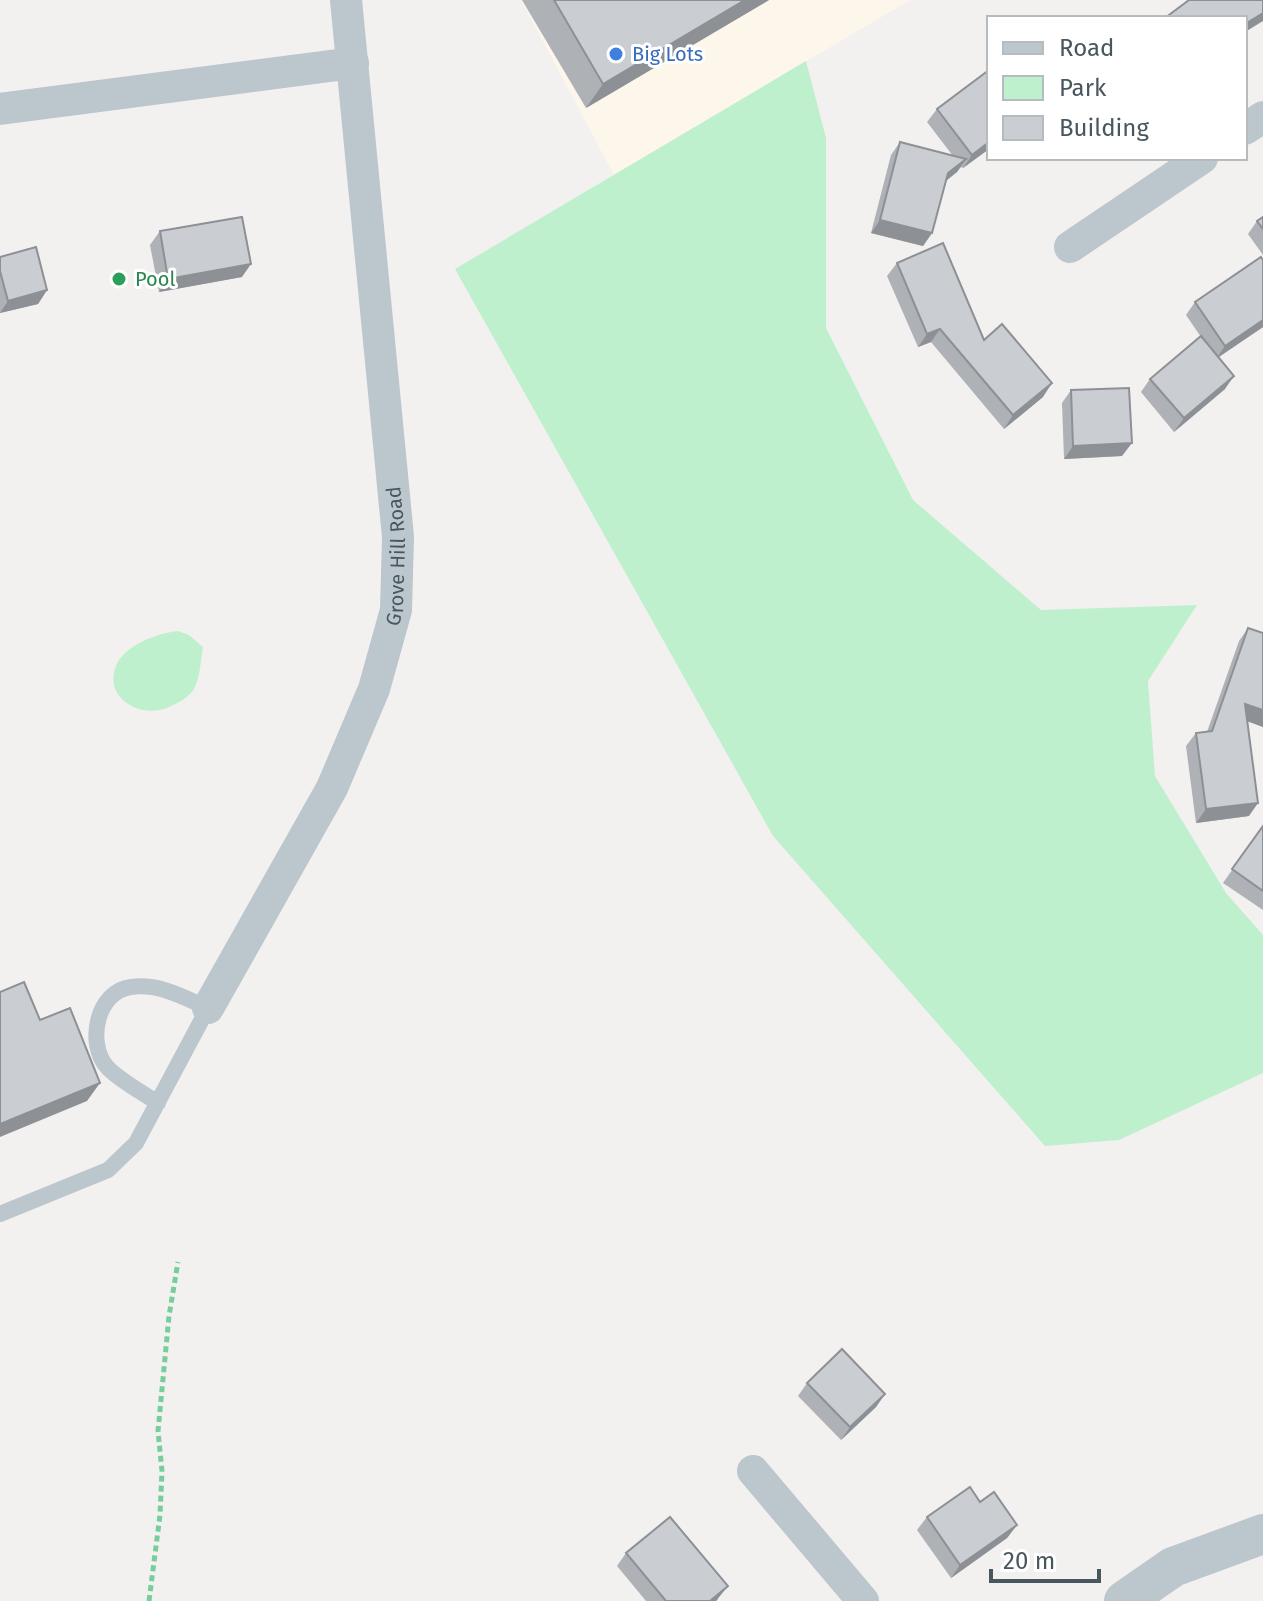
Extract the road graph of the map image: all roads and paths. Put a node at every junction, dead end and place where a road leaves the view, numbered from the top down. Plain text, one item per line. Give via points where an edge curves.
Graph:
1 (346, 0) edge
2 (353, 63) junction
3 (0, 109) edge
4 (1199, 160) edge
5 (1070, 247) dead end
6 (208, 1008) junction
7 (158, 1103) junction
8 (0, 1214) edge
9 (178, 1262) dead end
10 (753, 1471) dead end
11 (1263, 1534) edge
12 (149, 1601) edge
13 (863, 1601) edge
14 (1124, 1601) edge

1 - 2 street, Grove Hill Road
2 - 3 street
2 - 6 street, Grove Hill Road via 398,537 396,610 374,689 332,788
4 - 5 street
6 - 7 lane
6 - 7 lane via 151,986 128,987 110,997 96,1031 97,1049 108,1067
7 - 8 lane via 136,1143 108,1170
9 - 12 path via 158,1431 161,1500
10 - 13 street
11 - 14 street via 1173,1567

